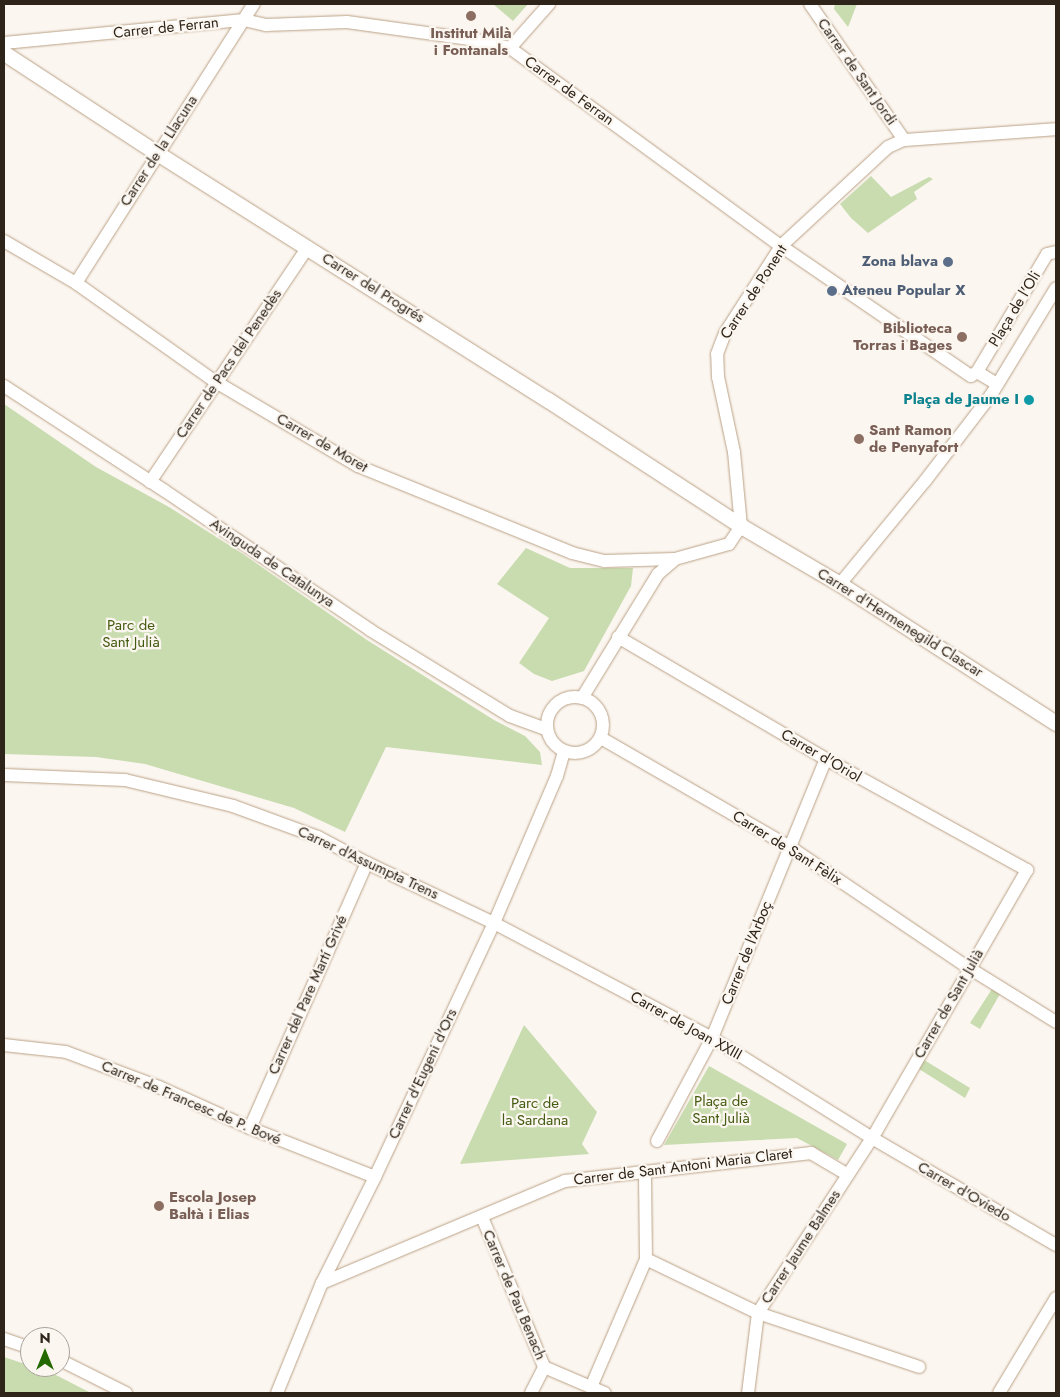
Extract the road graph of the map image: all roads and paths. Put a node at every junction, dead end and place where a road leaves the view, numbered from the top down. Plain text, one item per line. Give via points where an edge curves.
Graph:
1 (254, 4) edge
2 (550, 4) edge
3 (810, 4) edge
4 (244, 20) junction
5 (4, 43) edge
6 (510, 48) junction
7 (4, 54) edge
8 (1056, 129) edge
9 (904, 140) junction
10 (157, 153) junction
11 (4, 241) edge
12 (781, 246) junction
13 (308, 247) junction
14 (1056, 252) edge
15 (76, 283) junction
16 (1056, 288) edge
17 (977, 372) junction
18 (216, 382) junction
19 (996, 384) junction
20 (4, 386) edge
21 (150, 482) junction
22 (741, 526) junction
23 (675, 560) junction
24 (840, 584) junction
25 (618, 637) junction
26 (582, 698) junction
27 (1056, 723) edge
28 (546, 729) junction
29 (600, 738) junction
30 (564, 752) junction
31 (826, 760) junction
32 (4, 775) edge
33 (790, 847) junction
34 (367, 863) junction
35 (1027, 870) joint
36 (494, 923) junction
37 (969, 968) junction
38 (1056, 1022) edge
39 (712, 1038) junction
40 (4, 1045) edge
41 (250, 1128) junction
42 (872, 1138) junction
43 (657, 1140) dead end
44 (646, 1172) junction
45 (848, 1174) junction
46 (375, 1178) junction
47 (482, 1217) junction
48 (1056, 1245) edge
49 (646, 1259) junction
50 (322, 1283) junction
51 (1056, 1298) edge
52 (758, 1313) junction
53 (4, 1339) edge
54 (20, 1345) edge
55 (70, 1365) edge
56 (544, 1367) junction
57 (919, 1367) dead end
58 (591, 1387) junction
59 (125, 1393) edge
60 (277, 1393) edge
61 (531, 1393) edge
62 (605, 1393) edge
63 (748, 1393) edge
64 (999, 1393) edge

1 - 4 street, Carrer de la Llacuna
2 - 6 street
3 - 9 street, Carrer de Sant Jordi
4 - 5 street, Carrer de Ferran
4 - 6 street, Carrer de Ferran via 266,25 347,22 477,40
4 - 10 street, Carrer de la Llacuna
6 - 12 street, Carrer de Ferran
7 - 10 street, Carrer del Progrés
8 - 9 street
9 - 12 street, Carrer de Ponent via 888,147
10 - 13 street, Carrer del Progrés
10 - 15 street, Carrer de la Llacuna
11 - 15 street, Carrer de Moret
12 - 17 street, Carrer de Ferran via 970,376
12 - 22 street, Carrer de Ponent via 725,333 717,354 718,377 734,452
13 - 18 street, Carrer de Pacs del Penedès
13 - 22 street, Carrer del Progrés
14 - 17 street, Plaça de l'Oli via 1047,254
15 - 18 street, Carrer de Moret
16 - 19 street, Plaça de l'Oli
17 - 19 street, Carrer de Ferran
18 - 21 street, Carrer de Pacs del Penedès
18 - 23 street, Carrer de Moret via 358,466 572,553 605,561
19 - 24 street, Plaça de l'Oli via 925,481
20 - 21 street, Avinguda de Catalunya
21 - 28 street, Avinguda de Catalunya via 370,630 510,716
22 - 23 street via 728,544
22 - 24 street, Carrer d'Hermenegild Clascar
23 - 25 street via 658,574
24 - 27 street, Carrer d'Hermenegild Clascar
25 - 26 street
25 - 31 street, Carrer d'Oriol
26 - 28 street via 565,698 554,705 547,716
26 - 29 street via 598,709 603,728
28 - 30 street via 555,747
29 - 30 street via 589,750 572,754
29 - 33 street, Carrer de Sant Fèlix
30 - 36 street, Carrer d'Eugeni d'Ors via 557,776
31 - 33 street, Carrer de l'Arboç
31 - 35 street, Carrer d'Oriol
32 - 34 street, Carrer d'Assumpta Trens via 124,780 233,806 318,837
33 - 37 street, Carrer de Sant Fèlix
33 - 39 street, Carrer de l'Arboç
34 - 36 street, Carrer d'Assumpta Trens
34 - 41 street, Carrer del Pare Martí Grivé
35 - 37 street, Carrer de Sant Julià
36 - 39 street, Carrer de Joan XXIII
36 - 46 street, Carrer d'Eugeni d'Ors
37 - 38 street, Carrer de Sant Fèlix
37 - 42 street, Carrer de Sant Julià
39 - 42 street, Carrer de Joan XXIII
39 - 43 street, Carrer de l'Arboç
40 - 41 street, Carrer de Francesc de P. Bové via 66,1052 159,1086
41 - 46 street, Carrer de Francesc de P. Bové
42 - 45 street, Carrer Jaume Balmes
42 - 48 street, Carrer d'Oviedo
44 - 45 street, Carrer de Sant Antoni Maria Claret via 811,1153
44 - 47 street, Carrer de Sant Antoni Maria Claret via 565,1181
44 - 49 street
45 - 52 street, Carrer Jaume Balmes
46 - 50 street, Carrer d'Eugeni d'Ors
47 - 50 street, Carrer de Sant Antoni Maria Claret
47 - 56 street, Carrer de Pau Benach
49 - 52 street
49 - 58 street
50 - 60 street, Carrer d'Eugeni d'Ors
51 - 64 street
52 - 57 street
52 - 63 street, Carrer Jaume Balmes
53 - 54 street
55 - 59 street
56 - 58 street, Carrer de Pau Benach
56 - 61 street
58 - 62 street, Carrer de Pau Benach

